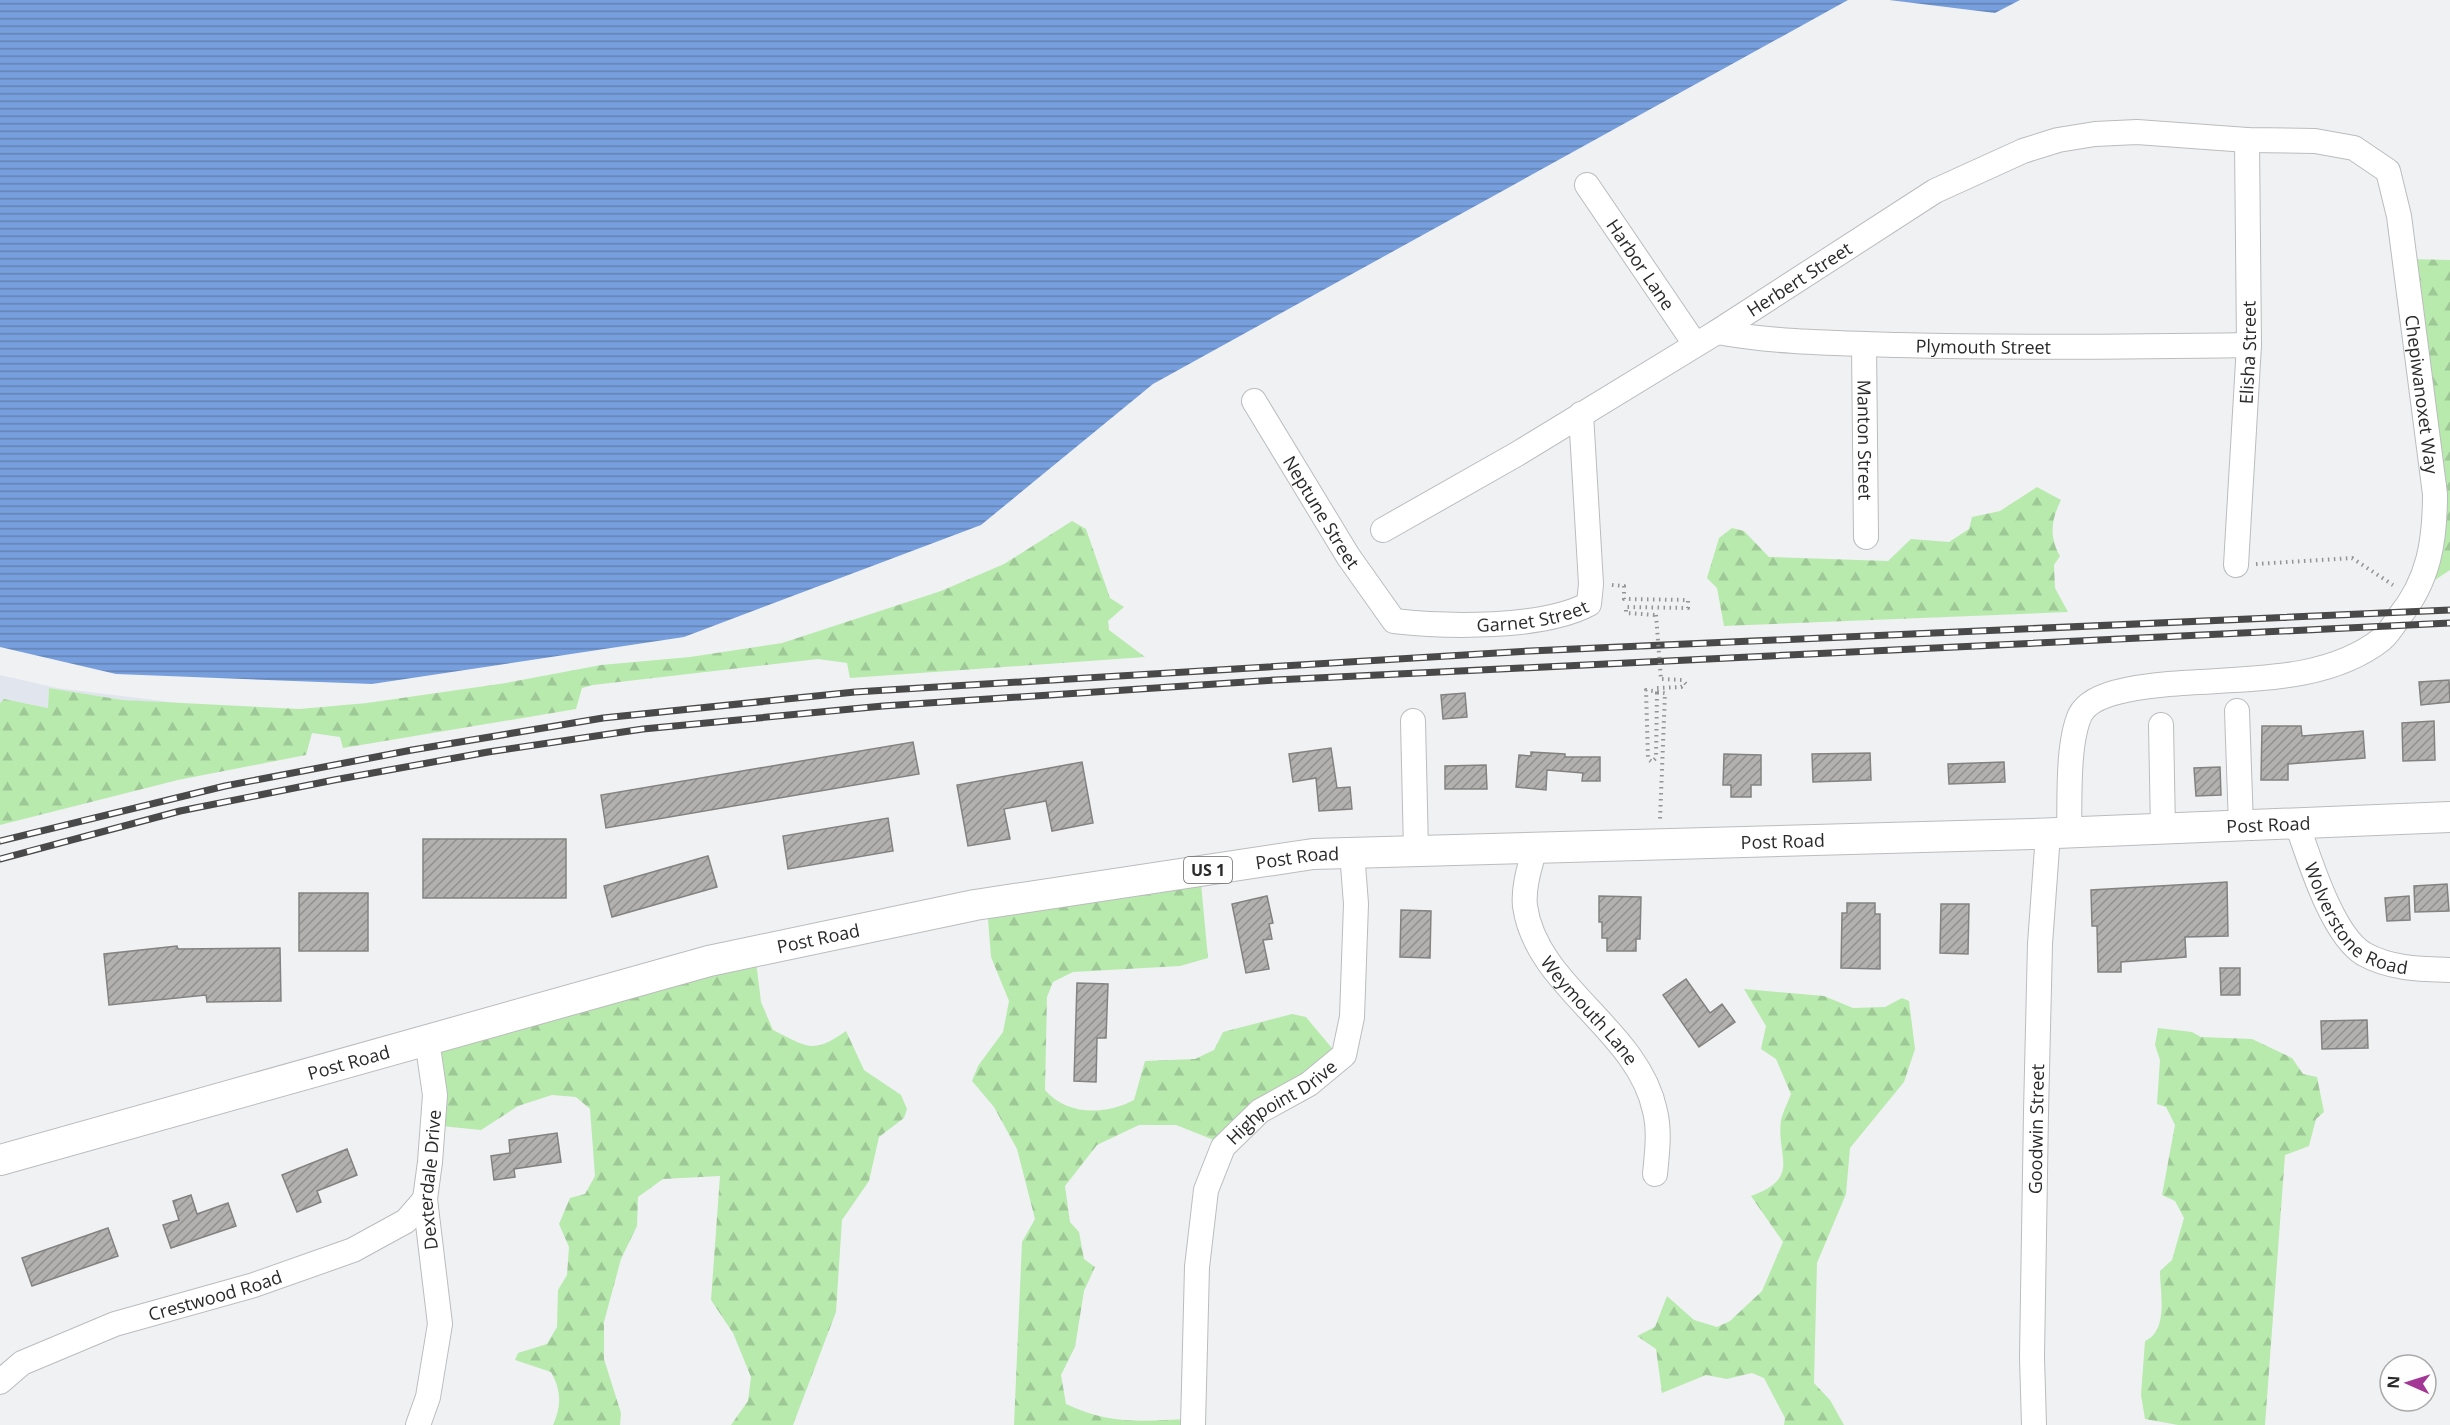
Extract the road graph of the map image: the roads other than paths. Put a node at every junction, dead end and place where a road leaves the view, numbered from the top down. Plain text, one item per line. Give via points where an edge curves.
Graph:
1 (2247, 140) junction
2 (1587, 185) dead end
3 (1717, 332) junction
4 (1695, 344) junction
5 (1864, 344) junction
6 (2249, 345) junction
7 (1254, 401) dead end
8 (1581, 414) junction
9 (1383, 530) dead end
10 (2443, 532) edge
11 (1866, 537) dead end
12 (2236, 565) road end
13 (1394, 621) joint
14 (2237, 711) dead end
15 (1413, 722) dead end
16 (2161, 725) dead end
17 (2450, 818) edge
18 (2297, 824) junction
19 (2241, 826) junction
20 (2163, 830) junction
21 (2059, 833) junction
22 (1535, 848) junction
23 (1416, 850) junction
24 (1352, 852) junction
25 (2450, 970) edge
26 (427, 1040) junction
27 (0, 1160) edge
28 (1655, 1174) dead end
29 (424, 1199) junction
30 (0, 1382) edge
31 (418, 1425) edge
32 (1193, 1425) edge
33 (2034, 1425) edge

1 - 3 street, Herbert Street via 2137,132 2085,136 2023,151 1935,190
1 - 6 street, Elisha Street
1 - 10 street, Chepiwanoxet Way via 2315,141 2354,148 2388,171 2398,216
2 - 4 street, Harbor Lane
3 - 4 street, Herbert Street
3 - 5 street, Plymouth Street via 1765,341
4 - 8 street, Herbert Street
5 - 6 street, Plymouth Street via 2099,348
5 - 11 street, Manton Street
6 - 12 street, Elisha Street
7 - 13 street, Neptune Street via 1348,556
8 - 9 street, Herbert Street
8 - 13 street, Garnet Street via 1589,604 1571,614 1527,620 1437,626
10 - 21 street, Chepiwanoxet Way via 2414,599 2383,638 2326,668 2250,679 2152,684 2104,694 2081,714
14 - 19 street
15 - 23 street
16 - 20 street
17 - 18 main road, Post Road / US 1
18 - 19 main road, Post Road / US 1
18 - 25 street, Wolverstone Road via 2341,929 2363,953 2402,968
19 - 20 main road, Post Road / US 1
20 - 21 main road, Post Road / US 1
21 - 22 main road, Post Road / US 1
21 - 33 street, Goodwin Street via 2040,944
22 - 23 main road, Post Road / US 1
22 - 28 street, Weymouth Lane via 1525,904 1529,927 1555,969 1621,1043 1646,1086 1659,1133
23 - 24 main road, Post Road / US 1
24 - 26 main road, Post Road / US 1 via 1313,854 975,905 776,945
24 - 32 street, Highpoint Drive via 1356,904 1352,1017 1344,1055 1309,1084 1260,1111 1223,1147 1206,1190 1197,1267
26 - 27 main road, Post Road / US 1
26 - 29 street, Dexterdale Drive via 435,1095
29 - 30 street, Crestwood Road via 406,1221 353,1250 254,1285 115,1323 22,1363
29 - 31 street, Dexterdale Drive via 440,1324 428,1396

